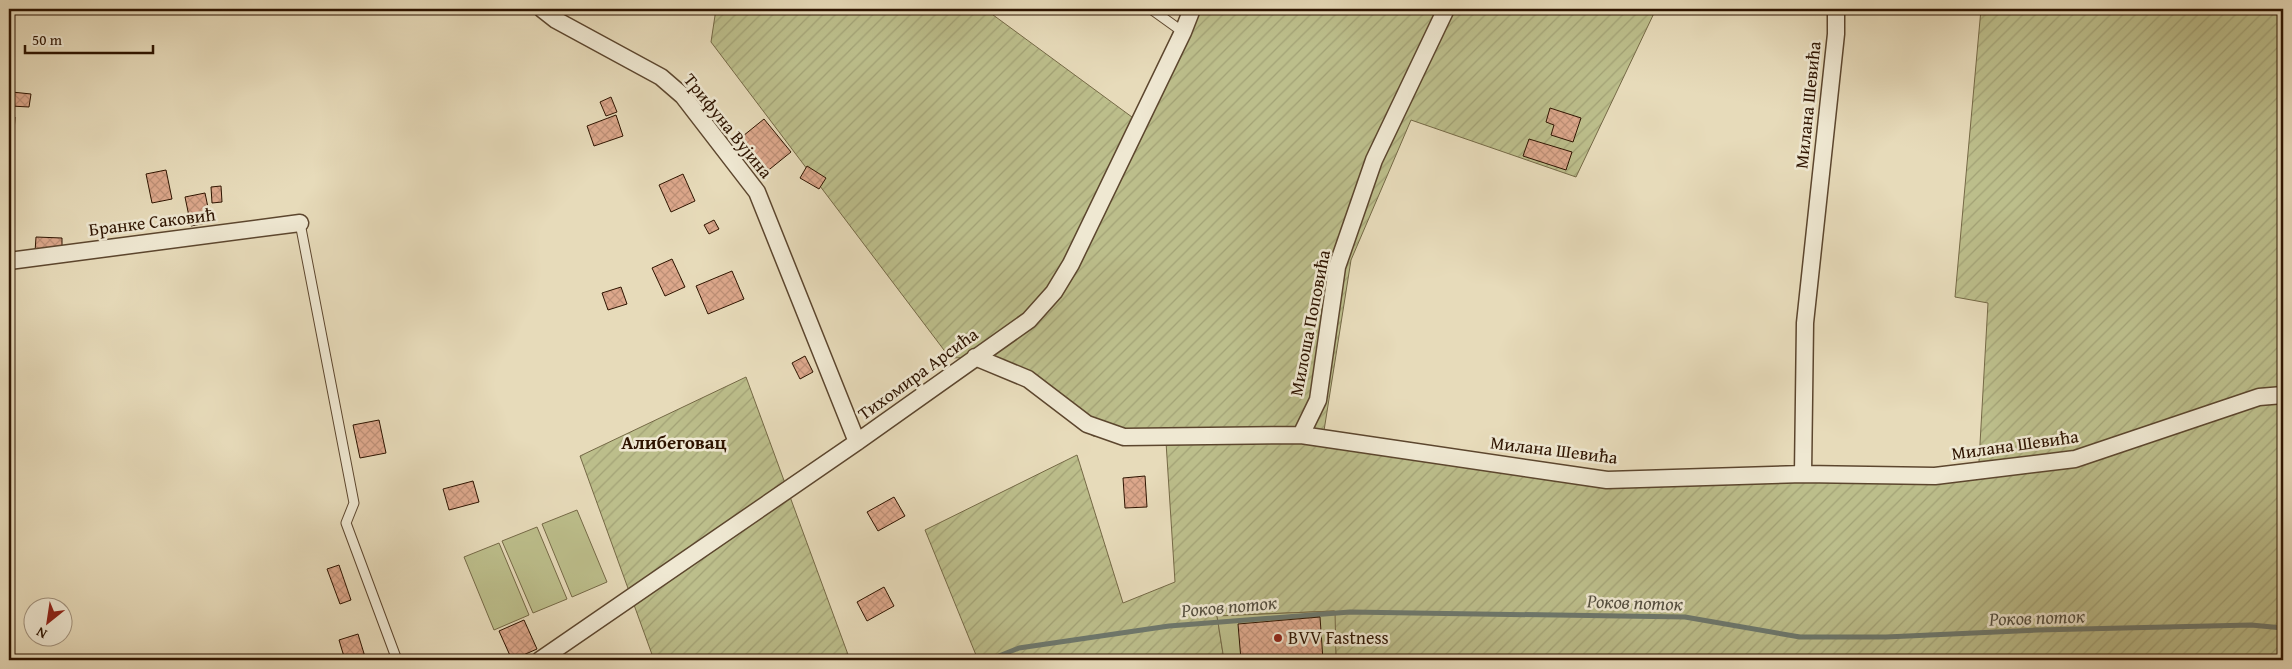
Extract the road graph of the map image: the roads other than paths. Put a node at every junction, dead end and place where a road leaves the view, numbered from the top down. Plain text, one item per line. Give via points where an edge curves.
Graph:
1 (542, 9) edge
2 (1151, 9) edge
3 (1192, 9) edge
4 (1446, 9) edge
5 (1836, 9) edge
6 (1183, 32) junction
7 (300, 223) joint
8 (9, 261) edge
9 (975, 358) junction
10 (2283, 395) edge
11 (1301, 435) junction
12 (857, 442) junction
13 (1803, 474) junction
14 (397, 660) edge
15 (540, 660) edge

1 - 12 street, Трифуна Вујина via 556,20 661,77 683,96 757,192
2 - 6 lane
3 - 6 street, Тихомира Арсића
4 - 11 street, Милоша Поповића via 1374,160 1338,267 1318,400
5 - 13 street, Милана Шевића via 1805,324
6 - 9 street, Тихомира Арсића via 1071,264 1054,292 1029,320
7 - 8 street, Бранке Саковић
7 - 14 lane via 354,503 346,523
9 - 11 street via 1028,379 1087,424 1124,437
9 - 12 street, Тихомира Арсића
10 - 13 street, Милана Шевића via 2259,397 2075,459 1935,476
11 - 13 street, Милана Шевића via 1607,480
12 - 15 street, Тихомира Арсића

